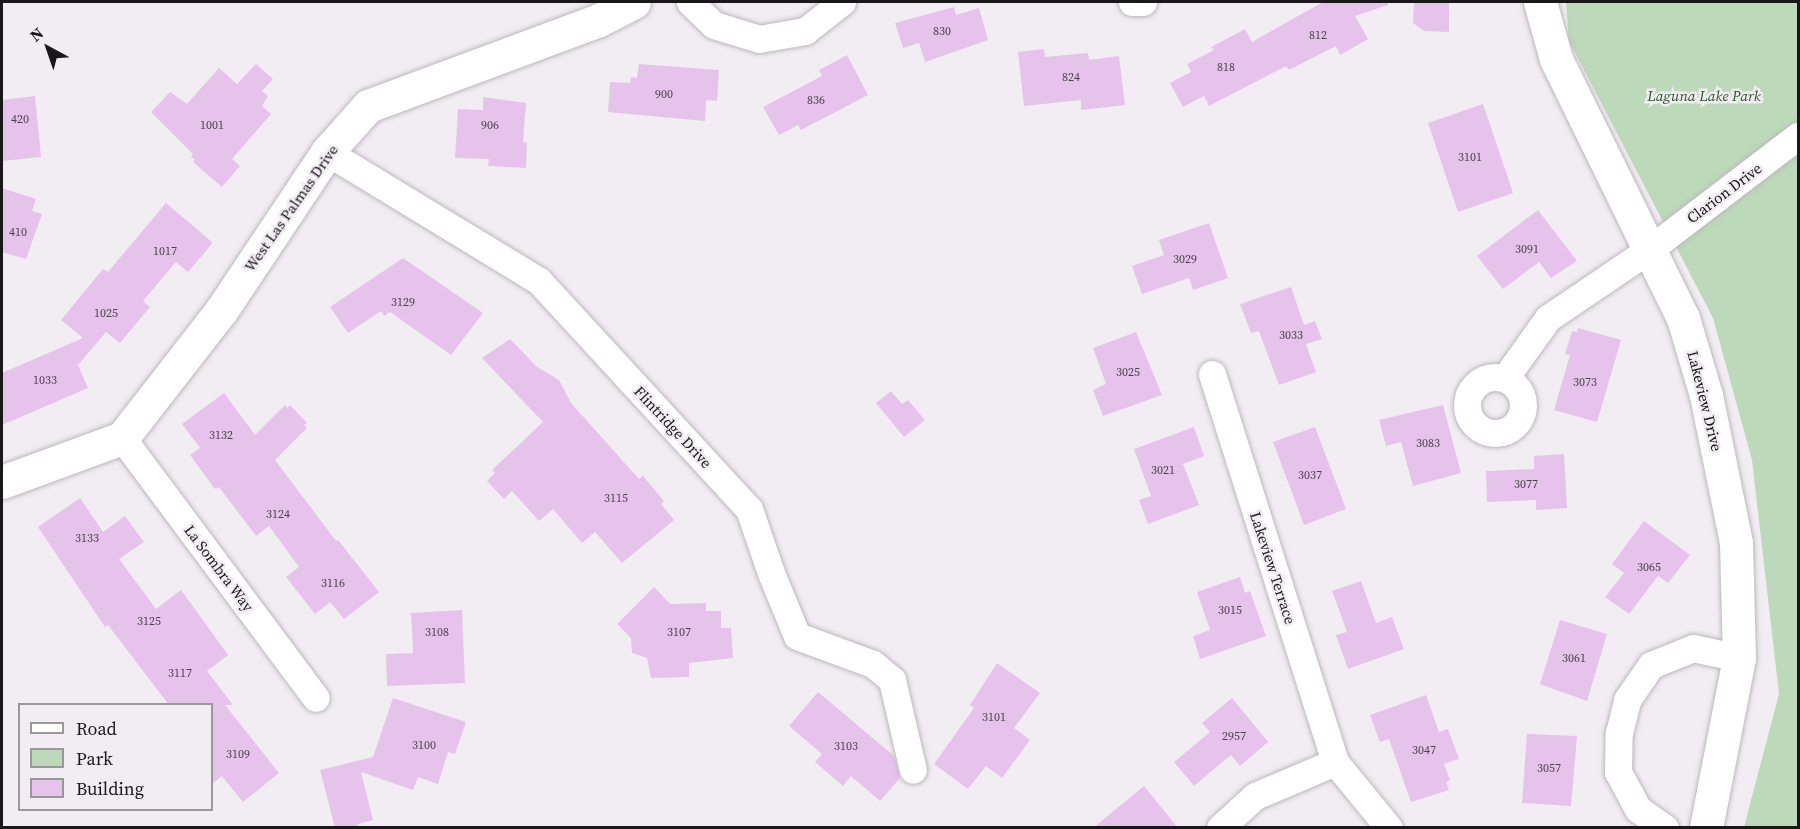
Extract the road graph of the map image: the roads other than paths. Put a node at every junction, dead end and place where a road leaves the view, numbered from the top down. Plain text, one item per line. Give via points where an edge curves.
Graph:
1 (634, 2) edge
2 (690, 2) edge
3 (842, 2) edge
4 (1132, 2) edge
5 (1143, 2) edge
6 (1540, 2) edge
7 (1798, 136) edge
8 (327, 152) junction
9 (1650, 249) junction
10 (1212, 374) dead end
11 (1505, 378) dead end
12 (122, 438) junction
13 (2, 482) edge
14 (1739, 658) junction
15 (316, 698) dead end
16 (1335, 762) junction
17 (913, 770) dead end
18 (1220, 828) edge
19 (1389, 828) edge
20 (1665, 828) edge
21 (1706, 828) edge

1 - 8 street, West Las Palmas Drive via 599,20 368,106
2 - 3 street via 714,25 759,39 805,31
4 - 5 street
6 - 9 street, Lakeview Drive via 1556,59
7 - 9 street, Clarion Drive
8 - 12 street, West Las Palmas Drive via 221,311
8 - 17 street, Flintridge Drive via 539,281 749,509 797,636 873,664 892,680
9 - 11 street, Clarion Drive via 1548,318
9 - 14 street, Lakeview Drive via 1683,318 1706,395 1736,543
10 - 16 street, Lakeview Terrace
12 - 13 street
12 - 15 street, La Sombra Way
14 - 20 street via 1693,648 1651,665 1628,700 1620,733 1618,772 1638,809
14 - 21 street, Lakeview Drive
16 - 18 street via 1255,796
16 - 19 street

